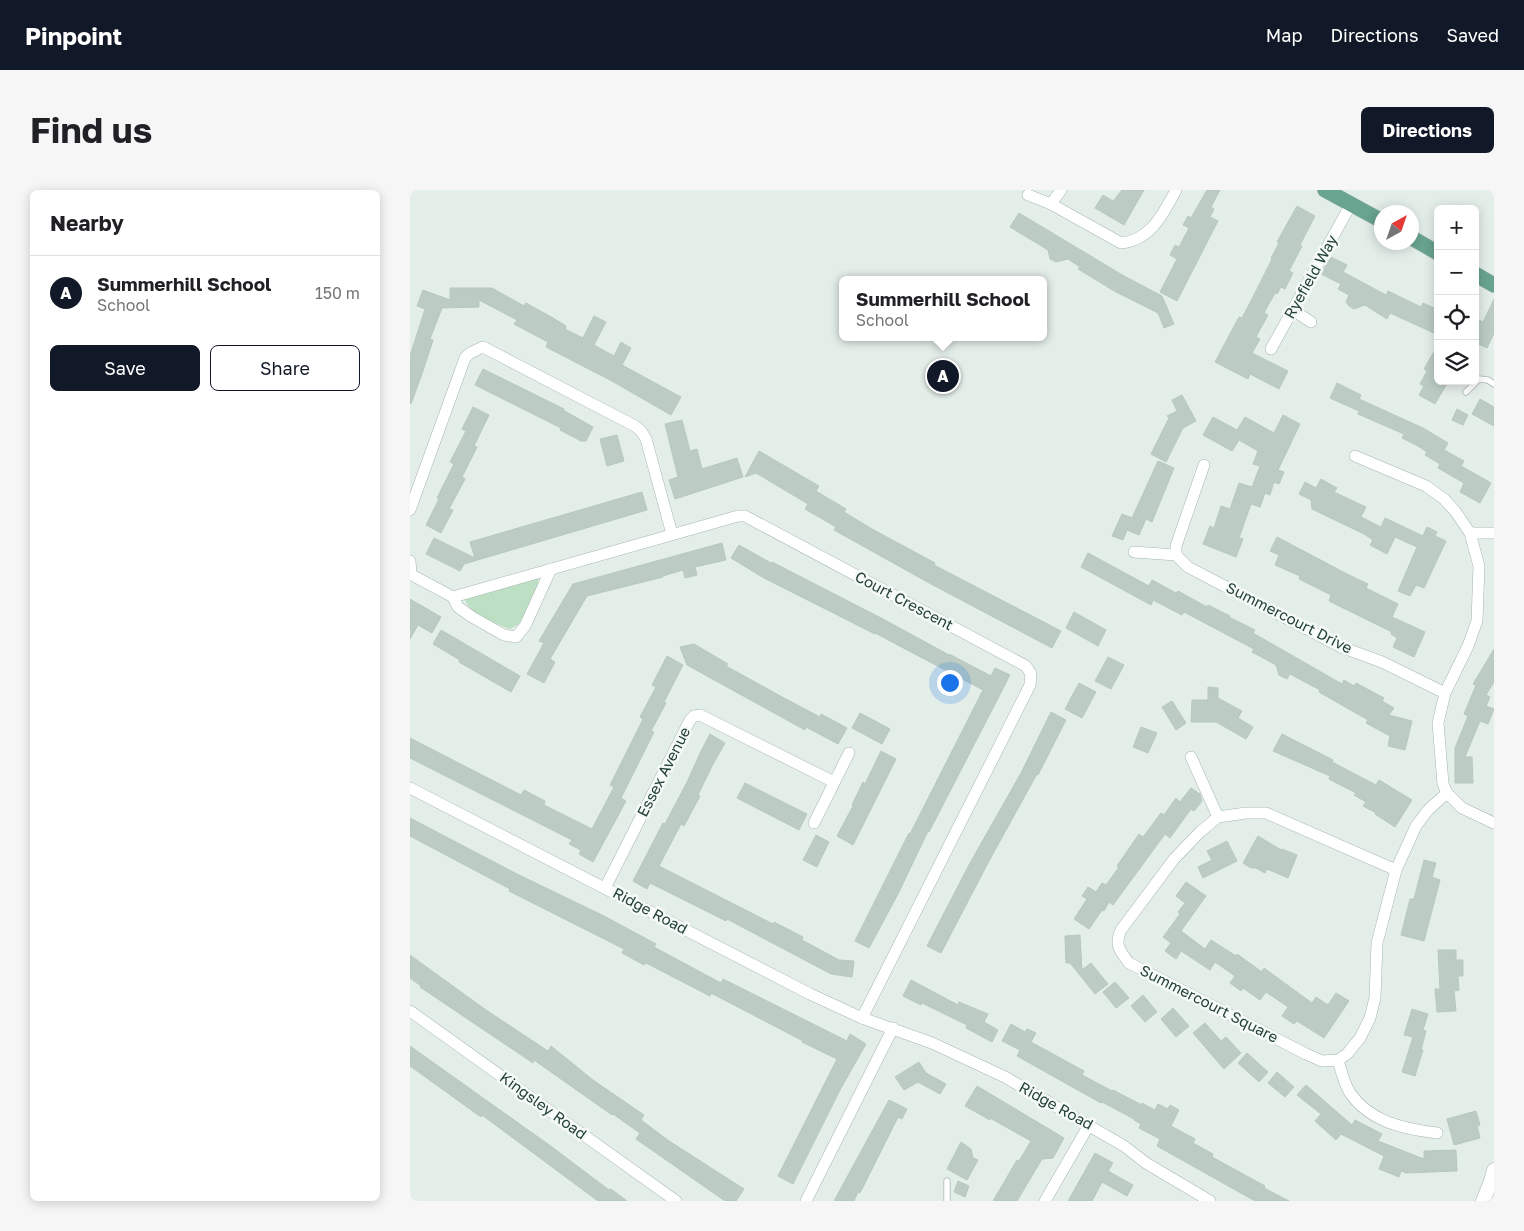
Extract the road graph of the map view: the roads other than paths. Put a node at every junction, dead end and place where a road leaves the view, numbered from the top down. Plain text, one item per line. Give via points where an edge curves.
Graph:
1 (1062, 190) edge
2 (1176, 190) edge
3 (1325, 190) edge
4 (1028, 195) dead end
5 (1051, 204) junction
6 (1351, 204) junction
7 (1374, 217) edge
8 (1419, 242) edge
9 (1434, 251) edge
10 (1479, 276) edge
11 (1494, 284) edge
12 (1293, 310) junction
13 (1311, 322) dead end
14 (1271, 349) dead end
15 (1494, 384) edge
16 (1466, 392) dead end
17 (1355, 456) dead end
18 (1204, 465) dead end
19 (410, 510) edge
20 (1470, 533) junction
21 (1494, 533) edge
22 (672, 534) junction
23 (1134, 552) dead end
24 (1176, 555) junction
25 (410, 562) edge
26 (551, 569) junction
27 (410, 574) edge
28 (453, 597) junction
29 (1445, 693) junction
30 (849, 753) dead end
31 (1191, 757) dead end
32 (834, 782) junction
33 (410, 788) edge
34 (1447, 793) junction
35 (1218, 817) junction
36 (814, 823) dead end
37 (1494, 823) edge
38 (1396, 870) junction
39 (605, 888) junction
40 (410, 1010) edge
41 (862, 1018) junction
42 (893, 1028) junction
43 (1338, 1060) junction
44 (1089, 1125) junction
45 (1437, 1132) dead end
46 (1493, 1178) edge
47 (947, 1181) dead end
48 (676, 1201) edge
49 (806, 1201) edge
50 (946, 1201) edge
51 (1045, 1201) edge
52 (1210, 1201) edge
53 (1482, 1201) edge

1 - 5 street
2 - 5 street via 1152,229 1131,242 1121,243
3 - 6 main road
4 - 5 street
6 - 7 main road
6 - 12 street, Ryefield Way
8 - 9 main road
10 - 11 main road
12 - 13 street
12 - 14 street, Ryefield Way
15 - 16 lane via 1479,379
17 - 20 street via 1426,486 1455,510
18 - 24 street via 1176,546
19 - 22 street via 465,358 483,347 641,431
20 - 21 street
20 - 29 street via 1479,566 1477,621
22 - 26 street, Court Crescent
22 - 41 street, Court Crescent via 745,516 1026,666 1031,674 1030,685
23 - 24 street
24 - 29 street, Summercourt Drive via 1188,567 1341,647 1382,662
25 - 27 street
26 - 28 street, Court Crescent
26 - 28 street via 525,626 516,637 504,635 472,617 458,607
27 - 28 street
29 - 34 street via 1438,723 1443,784
30 - 32 street
31 - 35 street
32 - 36 street
32 - 39 street, Essex Avenue via 700,715 694,716
33 - 39 street, Ridge Road
34 - 37 street via 1462,808
34 - 38 street via 1416,826
35 - 38 street via 1266,813
35 - 43 street, Summercourt Square via 1174,859 1121,930 1118,949 1129,963 1306,1054 1322,1061
38 - 43 street via 1377,943 1375,998 1370,1018 1360,1038
39 - 41 street, Ridge Road
40 - 48 street, Kingsley Road
41 - 42 street, Ridge Road
42 - 44 street, Ridge Road via 1004,1077
42 - 49 street
43 - 45 street via 1345,1084 1363,1108 1393,1125
44 - 51 street
44 - 52 street, Ridge Road
46 - 53 street
47 - 50 lane

